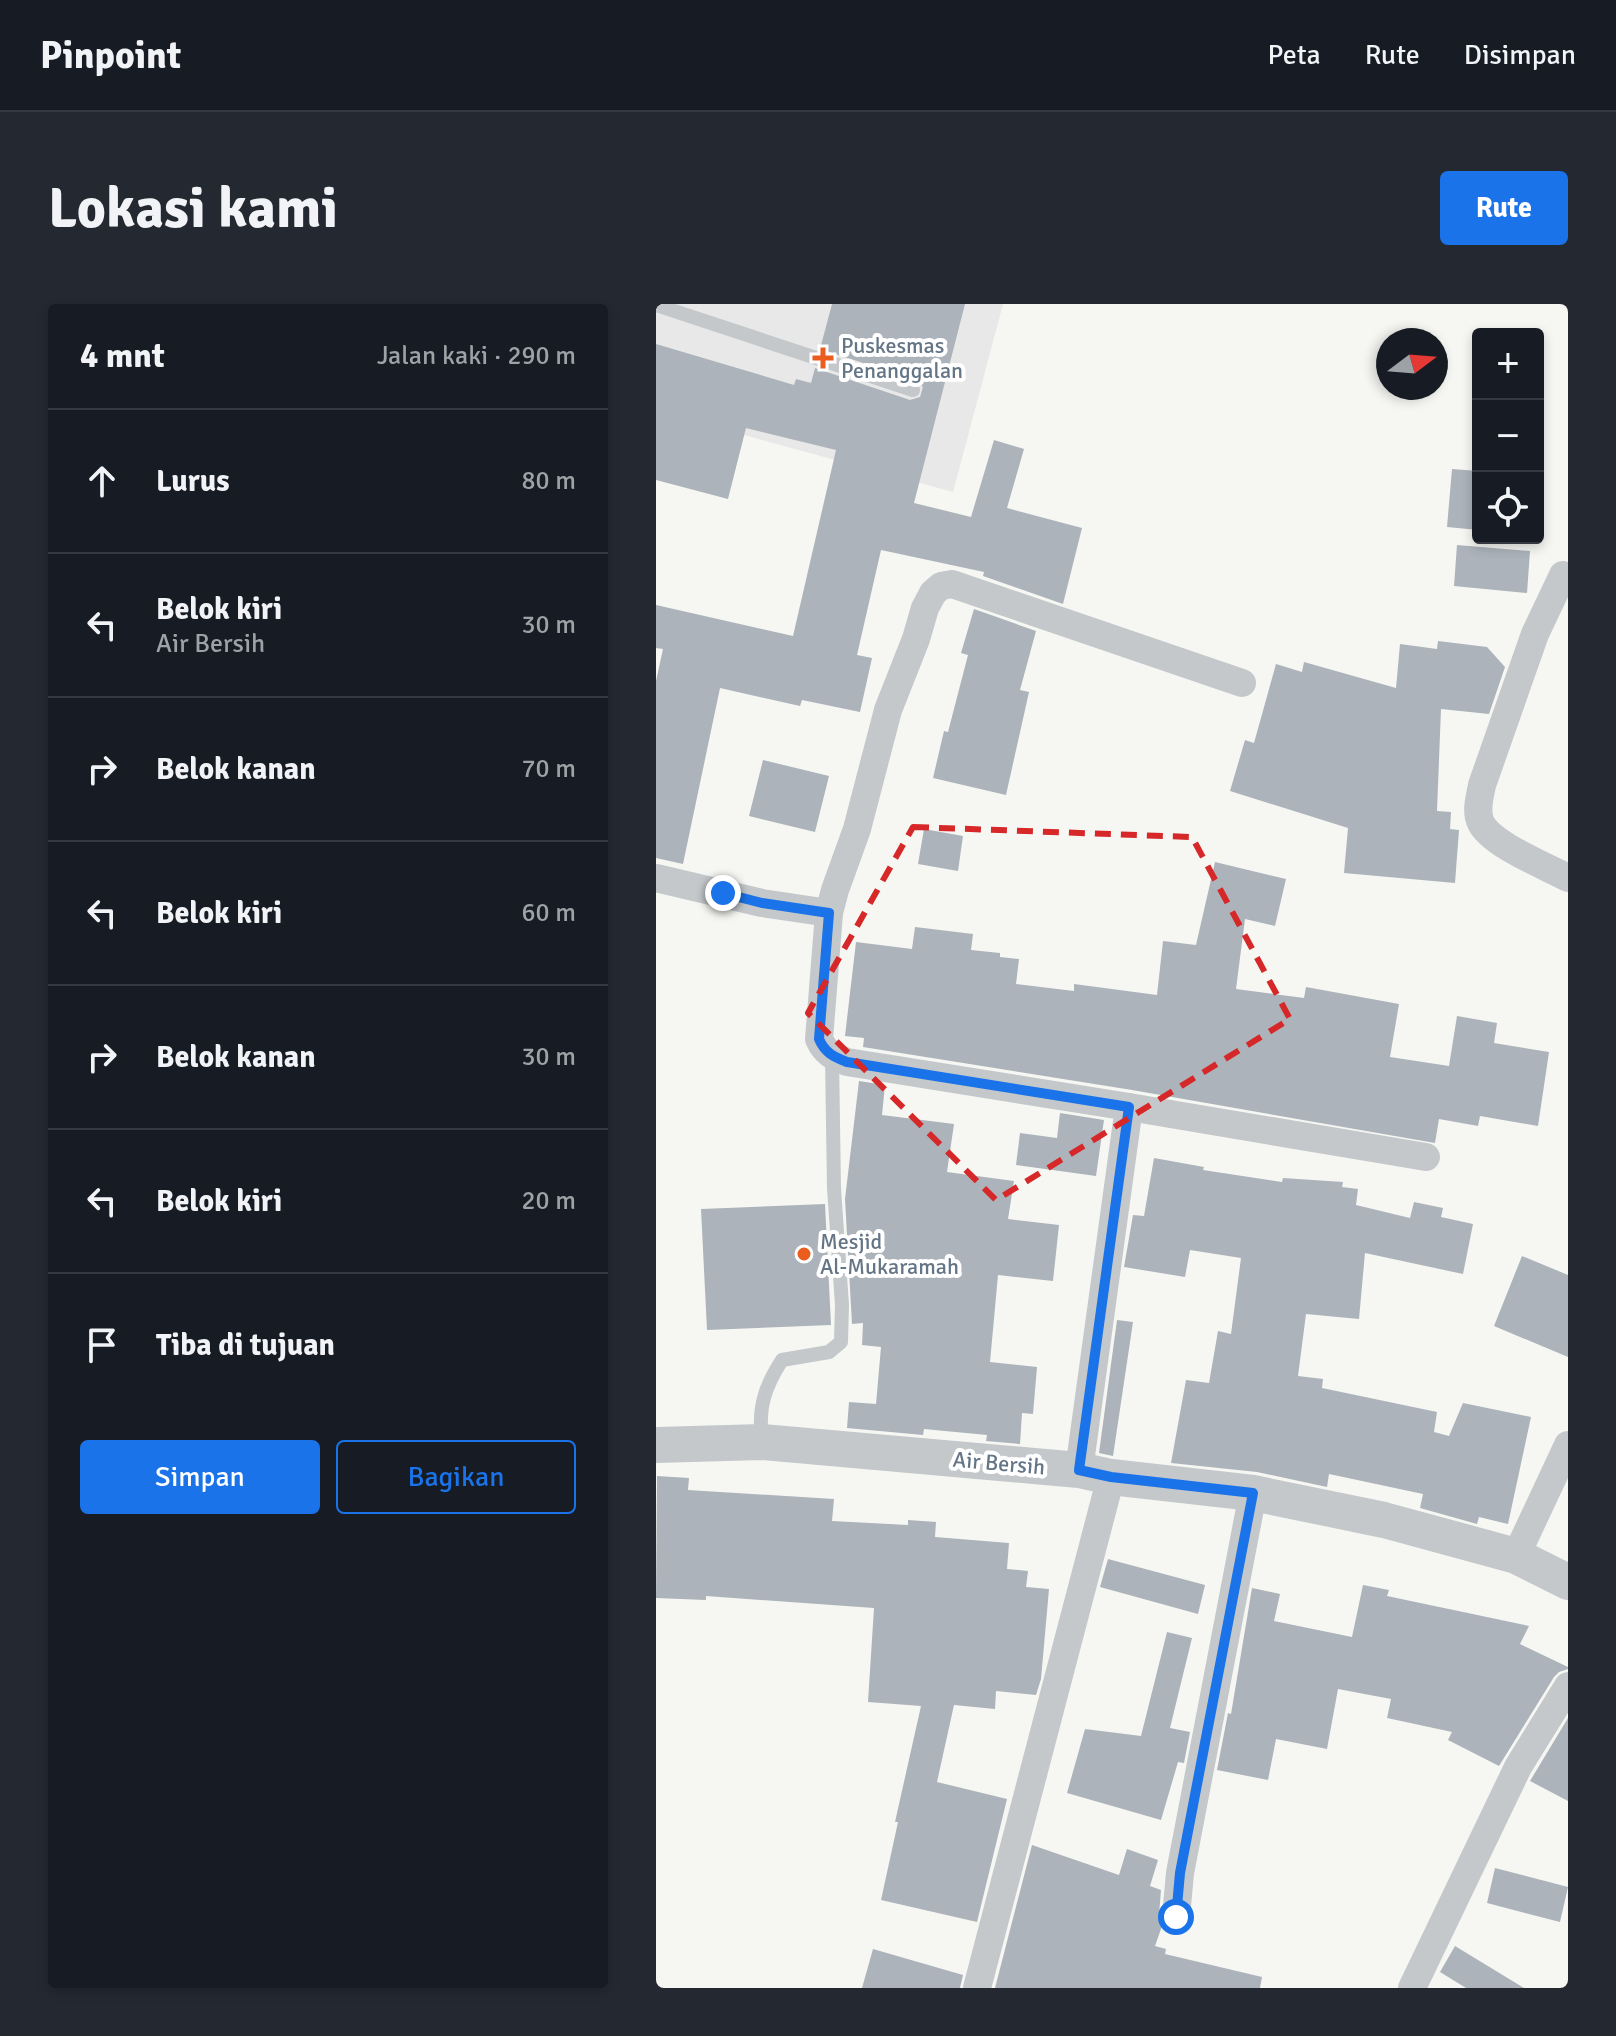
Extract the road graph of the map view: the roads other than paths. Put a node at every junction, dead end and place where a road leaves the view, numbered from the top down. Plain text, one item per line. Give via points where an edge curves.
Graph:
1 (656, 305) edge
2 (913, 390) dead end
3 (1563, 575) dead end
4 (1242, 683) dead end
5 (656, 878) edge
6 (1568, 878) edge
7 (829, 913) junction
8 (832, 1056) junction
9 (1129, 1107) junction
10 (1426, 1157) dead end
11 (762, 1442) junction
12 (656, 1445) edge
13 (1568, 1445) edge
14 (1095, 1474) junction
15 (1253, 1493) junction
16 (1516, 1556) junction
17 (1568, 1582) edge
18 (1568, 1686) edge
19 (1176, 1917) dead end
20 (977, 1988) edge
21 (1412, 1988) edge

1 - 2 lane
3 - 6 street via 1535,634 1478,805 1480,822 1491,835
4 - 7 street via 952,584 941,586 925,608 888,710
5 - 7 street
7 - 8 street via 819,1039
8 - 9 street
8 - 11 lane via 841,1342 829,1352 782,1360 765,1387
9 - 10 street
9 - 14 street
11 - 12 street, Air Bersih
11 - 14 street, Air Bersih
13 - 16 street
14 - 15 street, Air Bersih
14 - 20 street
15 - 16 street, Air Bersih via 1384,1520
15 - 19 street
16 - 17 street, Air Bersih
18 - 21 street via 1518,1767

